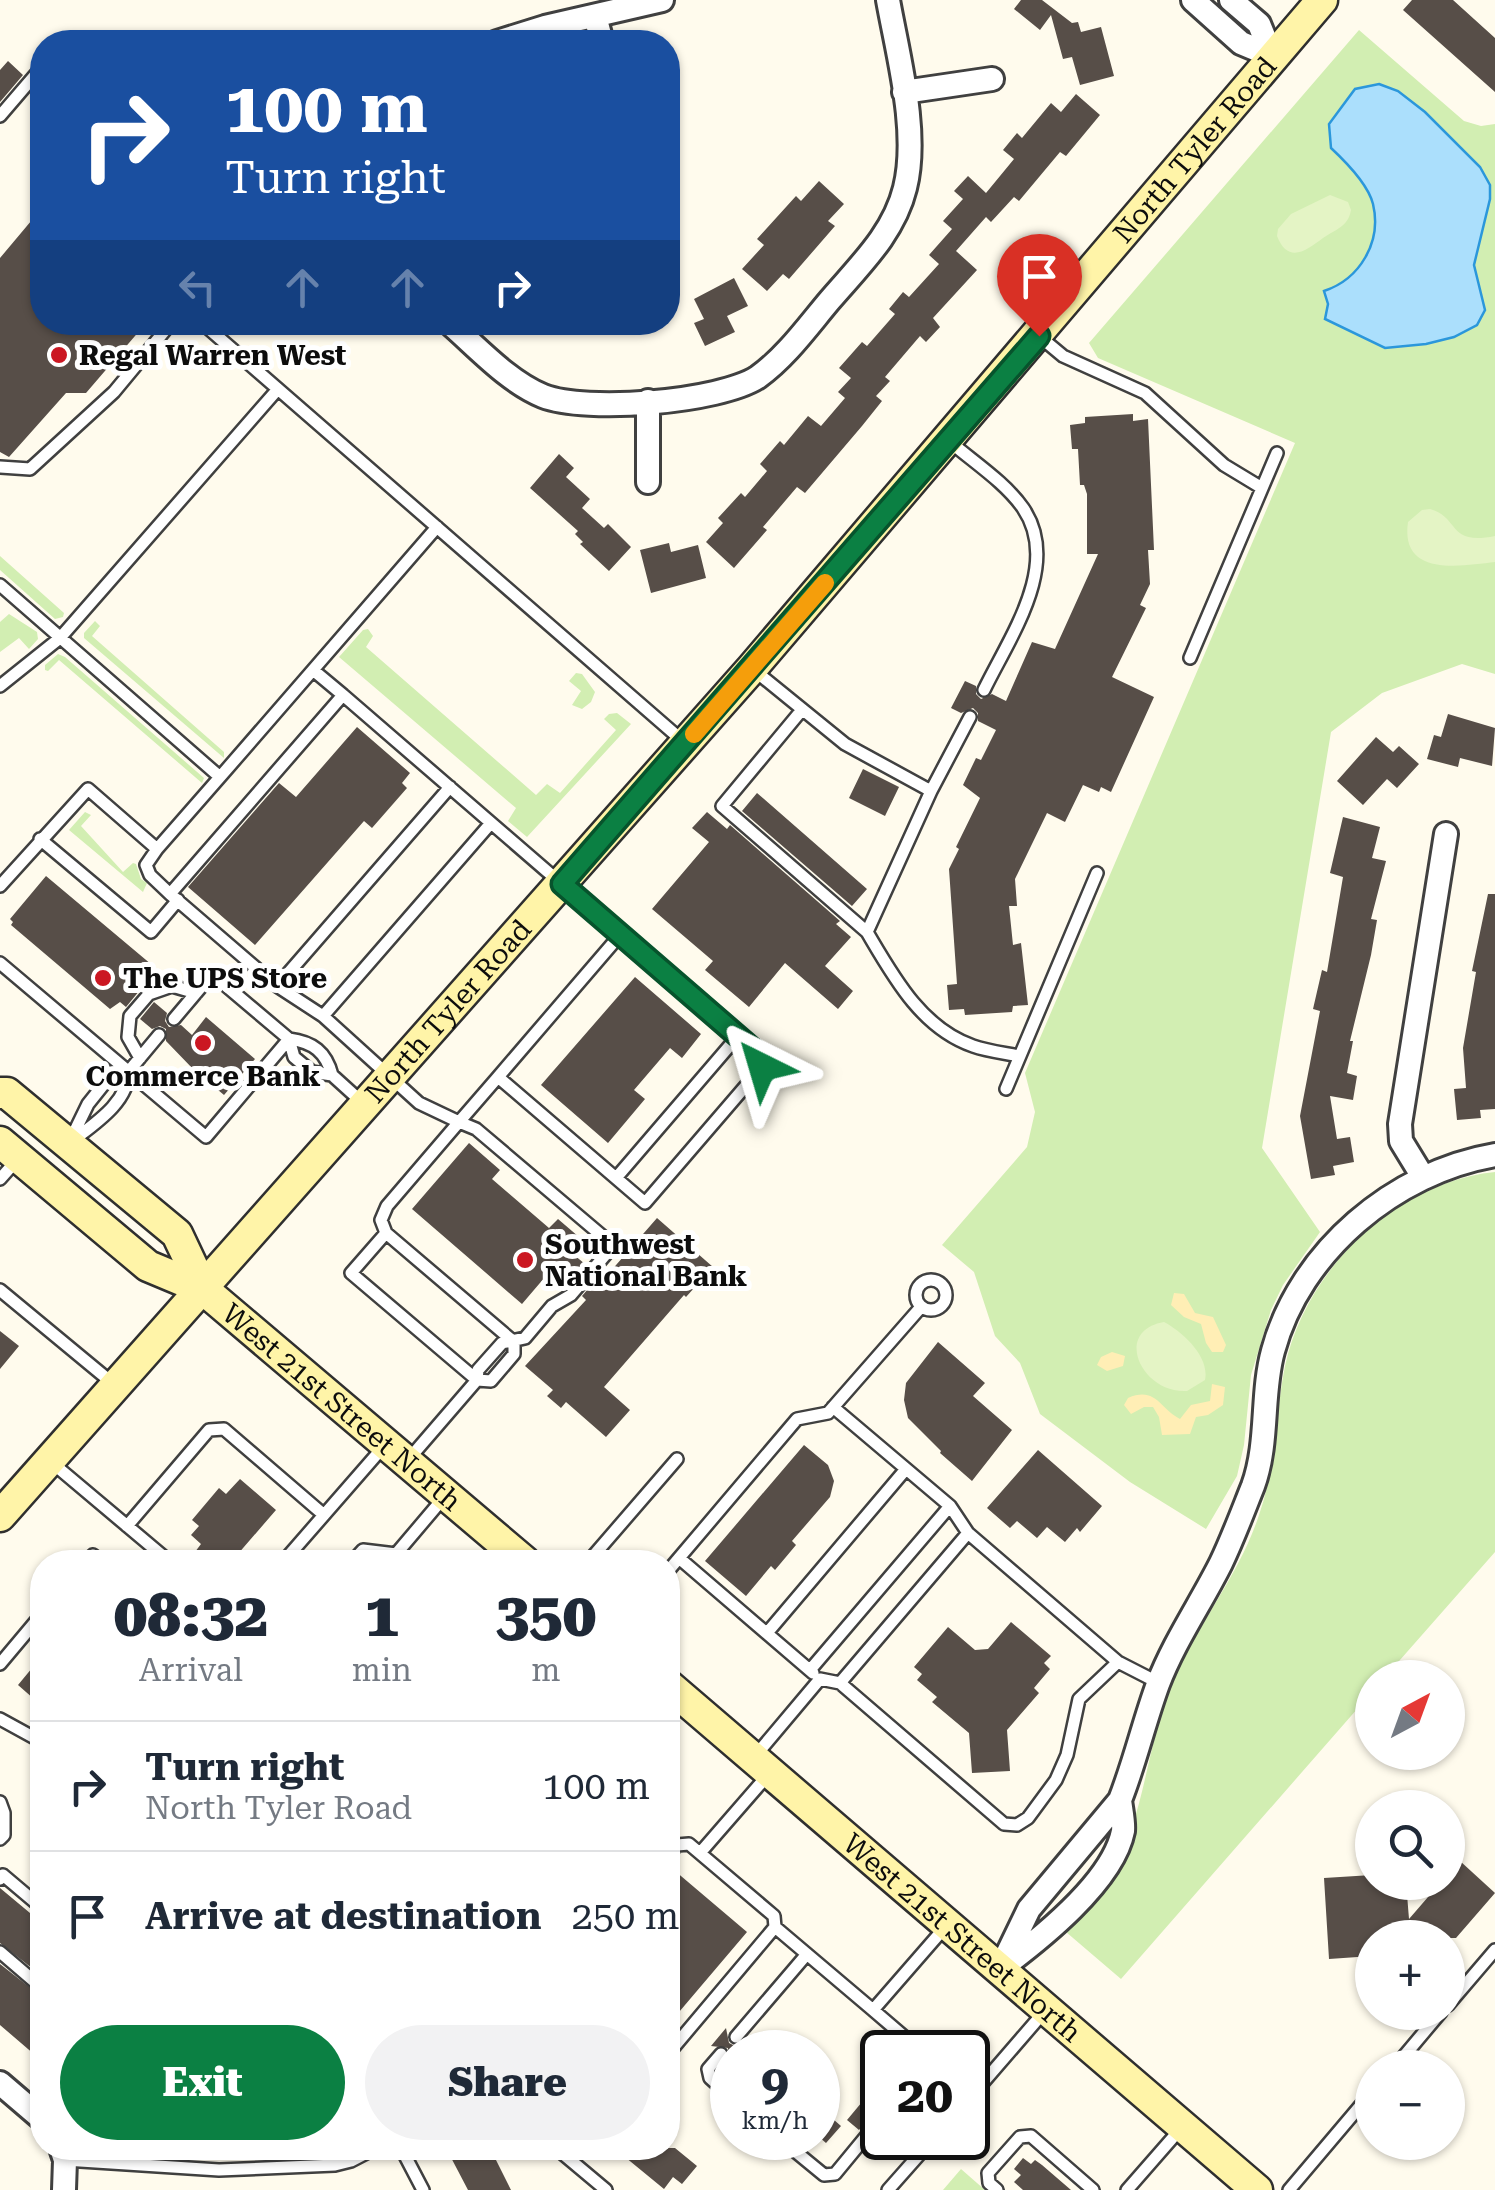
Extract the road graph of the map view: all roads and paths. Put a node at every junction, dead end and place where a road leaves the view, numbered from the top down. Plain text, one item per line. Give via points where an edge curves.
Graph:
1 (662, 0) edge
2 (888, 0) edge
3 (1193, 0) edge
4 (1231, 0) edge
5 (1322, 0) edge
6 (595, 16) junction
7 (543, 30) edge
8 (599, 30) edge
9 (1272, 56) junction
10 (992, 79) dead end
11 (30, 80) edge
12 (904, 92) junction
13 (0, 116) edge
14 (161, 335) edge
15 (216, 335) edge
16 (463, 335) edge
17 (1039, 336) junction
18 (278, 389) junction
19 (648, 401) junction
20 (948, 440) junction
21 (1277, 453) dead end
22 (0, 467) edge
23 (648, 482) dead end
24 (1262, 488) junction
25 (437, 527) junction
26 (0, 585) edge
27 (11, 594) junction
28 (0, 606) edge
29 (60, 638) junction
30 (1190, 658) dead end
31 (752, 668) junction
32 (313, 670) junction
33 (0, 686) edge
34 (984, 690) dead end
35 (343, 695) junction
36 (801, 711) junction
37 (970, 718) dead end
38 (686, 744) junction
39 (220, 777) junction
40 (450, 787) junction
41 (931, 791) junction
42 (491, 823) junction
43 (1446, 834) dead end
44 (40, 839) junction
45 (157, 850) junction
46 (1097, 873) dead end
47 (562, 884) junction
48 (0, 886) edge
49 (174, 897) junction
50 (867, 932) junction
51 (620, 934) junction
52 (0, 963) edge
53 (277, 986) junction
54 (196, 993) junction
55 (323, 1016) junction
56 (174, 1019) dead end
57 (160, 1036) dead end
58 (738, 1036) junction
59 (290, 1039) junction
60 (1020, 1056) junction
61 (140, 1058) junction
62 (129, 1072) junction
63 (332, 1075) junction
64 (393, 1077) junction
65 (498, 1077) junction
66 (1006, 1089) dead end
67 (0, 1093) edge
68 (367, 1106) junction
69 (459, 1122) junction
70 (68, 1144) junction
71 (1495, 1155) edge
72 (6, 1159) edge
73 (1423, 1177) junction
74 (616, 1178) junction
75 (386, 1233) junction
76 (204, 1289) junction
77 (0, 1290) edge
78 (920, 1307) dead end
79 (514, 1342) junction
80 (477, 1380) junction
81 (116, 1386) junction
82 (833, 1407) junction
83 (396, 1453) junction
84 (677, 1459) dead end
85 (50, 1461) junction
86 (906, 1469) junction
87 (446, 1495) junction
88 (950, 1506) junction
89 (324, 1515) junction
90 (0, 1516) edge
91 (127, 1526) junction
92 (968, 1533) junction
93 (156, 1550) edge
94 (293, 1550) edge
95 (404, 1550) edge
96 (508, 1550) edge
97 (598, 1550) edge
98 (680, 1557) edge
99 (680, 1559) edge
100 (30, 1628) edge
101 (767, 1632) junction
102 (1118, 1662) junction
103 (0, 1664) edge
104 (815, 1674) junction
105 (840, 1683) junction
106 (1159, 1683) junction
107 (680, 1695) edge
108 (0, 1719) edge
109 (30, 1735) edge
110 (761, 1765) junction
111 (1120, 1800) junction
112 (0, 1802) edge
113 (0, 1840) edge
114 (680, 1845) edge
115 (700, 1853) junction
116 (0, 1878) edge
117 (30, 1898) edge
118 (948, 1924) junction
119 (775, 1927) junction
120 (1495, 1950) edge
121 (0, 1952) edge
122 (807, 1954) junction
123 (1000, 1969) junction
124 (30, 1978) edge
125 (1465, 1985) edge
126 (1046, 2009) junction
127 (873, 2010) junction
128 (742, 2030) edge
129 (896, 2030) edge
130 (1426, 2030) edge
131 (680, 2040) edge
132 (1409, 2050) edge
133 (990, 2074) edge
134 (0, 2083) edge
135 (30, 2109) edge
136 (1355, 2112) edge
137 (1182, 2126) junction
138 (860, 2144) edge
139 (63, 2160) edge
140 (122, 2160) edge
141 (355, 2160) edge
142 (407, 2160) edge
143 (570, 2160) edge
144 (806, 2160) edge
145 (915, 2160) edge
146 (64, 2190) edge
147 (423, 2190) edge
148 (606, 2190) edge
149 (888, 2190) edge
150 (997, 2190) edge
151 (1094, 2190) edge
152 (1127, 2190) edge
153 (1256, 2190) edge
154 (1289, 2190) edge

1 - 6 street
2 - 12 street
3 - 9 street via 1241,42
4 - 9 street via 1259,24
5 - 9 main road, North Tyler Road
6 - 7 street
6 - 8 street
9 - 17 main road, North Tyler Road
10 - 12 street
11 - 13 lane
12 - 19 street via 908,168 885,235 758,376 704,396
14 - 22 lane via 114,392 30,469
15 - 18 lane
16 - 19 street via 541,395 585,404
17 - 20 main road, North Tyler Road
17 - 24 lane via 1064,356 1145,393 1224,465
18 - 25 lane
18 - 29 lane
19 - 23 street
20 - 31 main road, North Tyler Road
20 - 34 lane via 1023,508 1035,536 1037,565 1028,599
21 - 24 lane
24 - 30 lane
25 - 32 lane
25 - 38 lane
26 - 27 lane
27 - 28 lane
27 - 29 lane
29 - 33 lane
29 - 39 lane
31 - 36 lane
31 - 38 main road, North Tyler Road
32 - 35 lane
32 - 39 lane
35 - 40 lane
35 - 49 lane
36 - 41 lane via 844,744
36 - 50 lane via 722,806
37 - 41 lane
38 - 47 main road, North Tyler Road
39 - 45 lane
40 - 42 lane
40 - 53 lane
41 - 50 lane
42 - 47 lane
42 - 55 lane
43 - 73 street via 1400,1124
44 - 45 lane via 88,790
44 - 48 lane
44 - 49 lane via 150,932
45 - 49 lane via 146,865
46 - 60 lane
47 - 51 lane
47 - 64 main road, North Tyler Road
49 - 53 lane
50 - 60 lane via 906,996 950,1035
51 - 58 lane
51 - 65 lane
52 - 62 lane
53 - 55 lane
54 - 56 lane
54 - 59 lane via 212,974
54 - 61 lane via 172,986 139,1005 128,1037
55 - 64 lane
57 - 61 lane
58 - 74 lane
58 - 74 lane via 762,1057 762,1067 645,1203
59 - 62 lane via 206,1137
59 - 63 lane via 307,1041 328,1058
59 - 63 lane via 294,1057 312,1072
60 - 66 lane
61 - 62 lane
62 - 70 lane via 128,1087 104,1116
62 - 70 lane via 112,1074
63 - 68 lane
64 - 68 main road, North Tyler Road
64 - 69 lane via 419,1103
65 - 69 lane
65 - 74 lane
67 - 70 main road, West 21st Street North
68 - 76 main road, North Tyler Road
69 - 75 lane via 387,1206 381,1220
69 - 79 lane via 476,1129 606,1240 607,1253 571,1296
70 - 76 main road, West 21st Street North via 177,1234
71 - 73 street
72 - 76 main road, West 21st Street North via 148,1266
73 - 106 street via 1368,1211 1334,1245 1285,1317 1272,1353 1254,1484
75 - 79 lane
75 - 80 lane via 352,1272
76 - 81 main road, North Tyler Road
76 - 83 main road, West 21st Street North
77 - 81 lane
78 - 82 lane
79 - 80 lane via 502,1343
80 - 83 lane
81 - 85 main road, North Tyler Road
82 - 86 lane
82 - 98 lane via 797,1419
83 - 87 main road, West 21st Street North
83 - 89 lane
84 - 97 lane
85 - 90 main road, North Tyler Road
85 - 91 lane
86 - 88 lane
86 - 101 lane
87 - 95 lane
87 - 96 main road, West 21st Street North
88 - 92 lane
88 - 104 lane
89 - 91 lane via 224,1429 209,1430
89 - 94 lane
91 - 93 lane
92 - 102 lane
92 - 105 lane
99 - 101 lane
100 - 103 lane
101 - 104 lane
102 - 105 lane via 1079,1699 1056,1780 1017,1825 1004,1824
102 - 106 lane
104 - 105 lane
104 - 110 lane
106 - 111 street
107 - 110 main road, West 21st Street North
108 - 109 lane
110 - 115 lane
110 - 118 main road, West 21st Street North
111 - 123 street via 1029,1909
111 - 123 street via 1123,1831 1093,1884 1052,1931
112 - 113 lane
114 - 115 lane
115 - 119 lane via 774,1916
116 - 117 lane
118 - 123 main road, West 21st Street North
118 - 127 lane
119 - 122 lane
119 - 131 lane
120 - 125 lane
121 - 124 lane
122 - 127 lane
122 - 128 lane
123 - 126 main road, West 21st Street North
126 - 133 lane
126 - 137 main road, West 21st Street North
127 - 129 lane
130 - 132 lane
134 - 135 street
136 - 154 lane
137 - 152 lane
137 - 153 main road, West 21st Street North
138 - 144 lane via 835,2174 824,2175
139 - 146 street
140 - 141 lane via 219,2170
142 - 147 lane
143 - 148 lane
145 - 149 lane
150 - 151 lane via 988,2172 1020,2137 1030,2136

